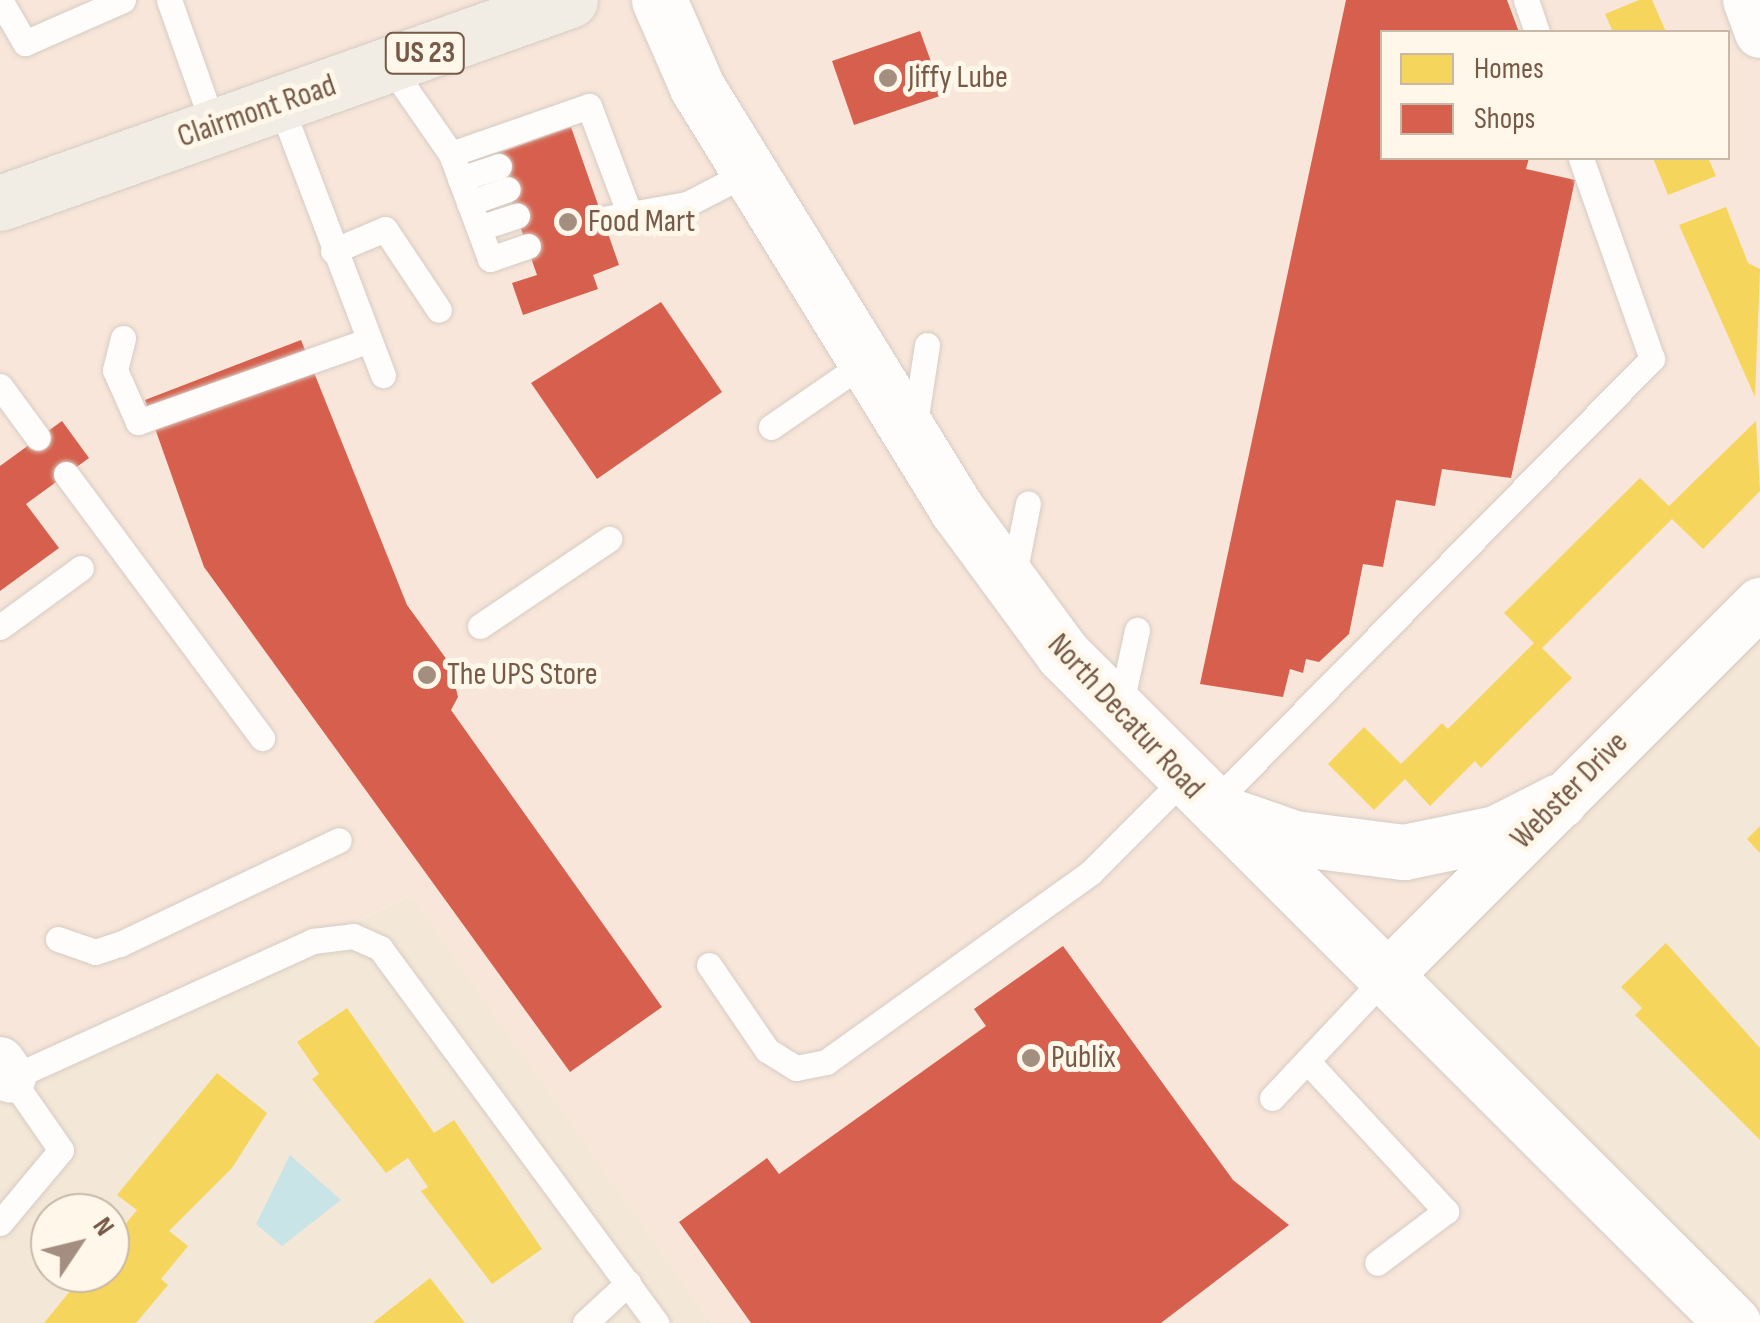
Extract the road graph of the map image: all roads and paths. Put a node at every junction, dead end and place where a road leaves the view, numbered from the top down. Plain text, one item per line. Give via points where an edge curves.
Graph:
1 (0, 0) edge
2 (123, 0) edge
3 (169, 0) edge
4 (570, 0) edge
5 (659, 0) edge
6 (1526, 0) edge
7 (1748, 0) edge
8 (1536, 30) edge
9 (1760, 33) edge
10 (390, 66) junction
11 (280, 104) junction
12 (214, 127) junction
13 (451, 154) junction
14 (1582, 160) edge
15 (751, 170) junction
16 (504, 178) dead end
17 (465, 191) junction
18 (0, 203) edge
19 (628, 210) junction
20 (517, 216) dead end
21 (603, 219) dead end
22 (479, 228) junction
23 (528, 246) dead end
24 (334, 251) junction
25 (439, 310) dead end
26 (123, 338) dead end
27 (369, 340) junction
28 (927, 345) dead end
29 (868, 360) junction
30 (383, 375) dead end
31 (0, 386) edge
32 (771, 427) dead end
33 (912, 436) junction
34 (38, 438) dead end
35 (66, 474) dead end
36 (1028, 503) dead end
37 (609, 539) dead end
38 (81, 568) dead end
39 (1011, 589) junction
40 (1760, 603) edge
41 (480, 626) dead end
42 (0, 627) edge
43 (1137, 630) dead end
44 (1119, 716) junction
45 (262, 738) dead end
46 (1196, 794) junction
47 (1558, 801) junction
48 (339, 840) dead end
49 (58, 940) dead end
50 (709, 965) dead end
51 (1382, 981) junction
52 (1307, 1060) junction
53 (6, 1070) edge
54 (1272, 1098) dead end
55 (0, 1223) edge
56 (1378, 1263) dead end
57 (628, 1283) junction
58 (1720, 1319) edge
59 (586, 1323) edge
60 (656, 1323) edge

1 - 2 lane via 25,43
3 - 12 lane
4 - 10 main road, Clairmont Road / US 23
5 - 15 main road, North Decatur Road via 697,87
6 - 8 lane
7 - 9 street
10 - 11 main road, Clairmont Road / US 23
10 - 13 lane
11 - 12 main road, Clairmont Road / US 23
11 - 24 lane
12 - 18 main road, Clairmont Road / US 23
13 - 17 lane
13 - 19 lane via 589,106 592,148 605,185
14 - 46 lane via 1652,359
15 - 19 lane via 687,204
15 - 29 main road, North Decatur Road
16 - 17 lane
17 - 22 lane
19 - 21 lane
20 - 22 lane
22 - 23 lane via 490,259
24 - 25 lane via 385,229
24 - 27 lane
26 - 27 lane via 115,370 138,422
27 - 30 lane
28 - 33 lane
29 - 32 lane
29 - 33 main road, North Decatur Road
31 - 34 lane
33 - 39 main road, North Decatur Road
35 - 45 lane
36 - 39 lane
37 - 41 lane
38 - 42 lane
39 - 44 main road, North Decatur Road
40 - 47 street, Webster Drive
43 - 44 lane
44 - 46 main road, North Decatur Road
46 - 47 main road via 1294,838 1404,852 1496,833
46 - 50 lane via 826,1062 796,1068 767,1050
46 - 51 main road, North Decatur Road
47 - 51 street, Webster Drive
48 - 49 lane via 120,944 95,952
51 - 52 lane
51 - 58 main road, North Decatur Road
52 - 54 lane
52 - 56 lane via 1446,1211
53 - 55 lane via 61,1150
53 - 57 lane via 313,941 366,939
57 - 59 lane
57 - 60 lane

